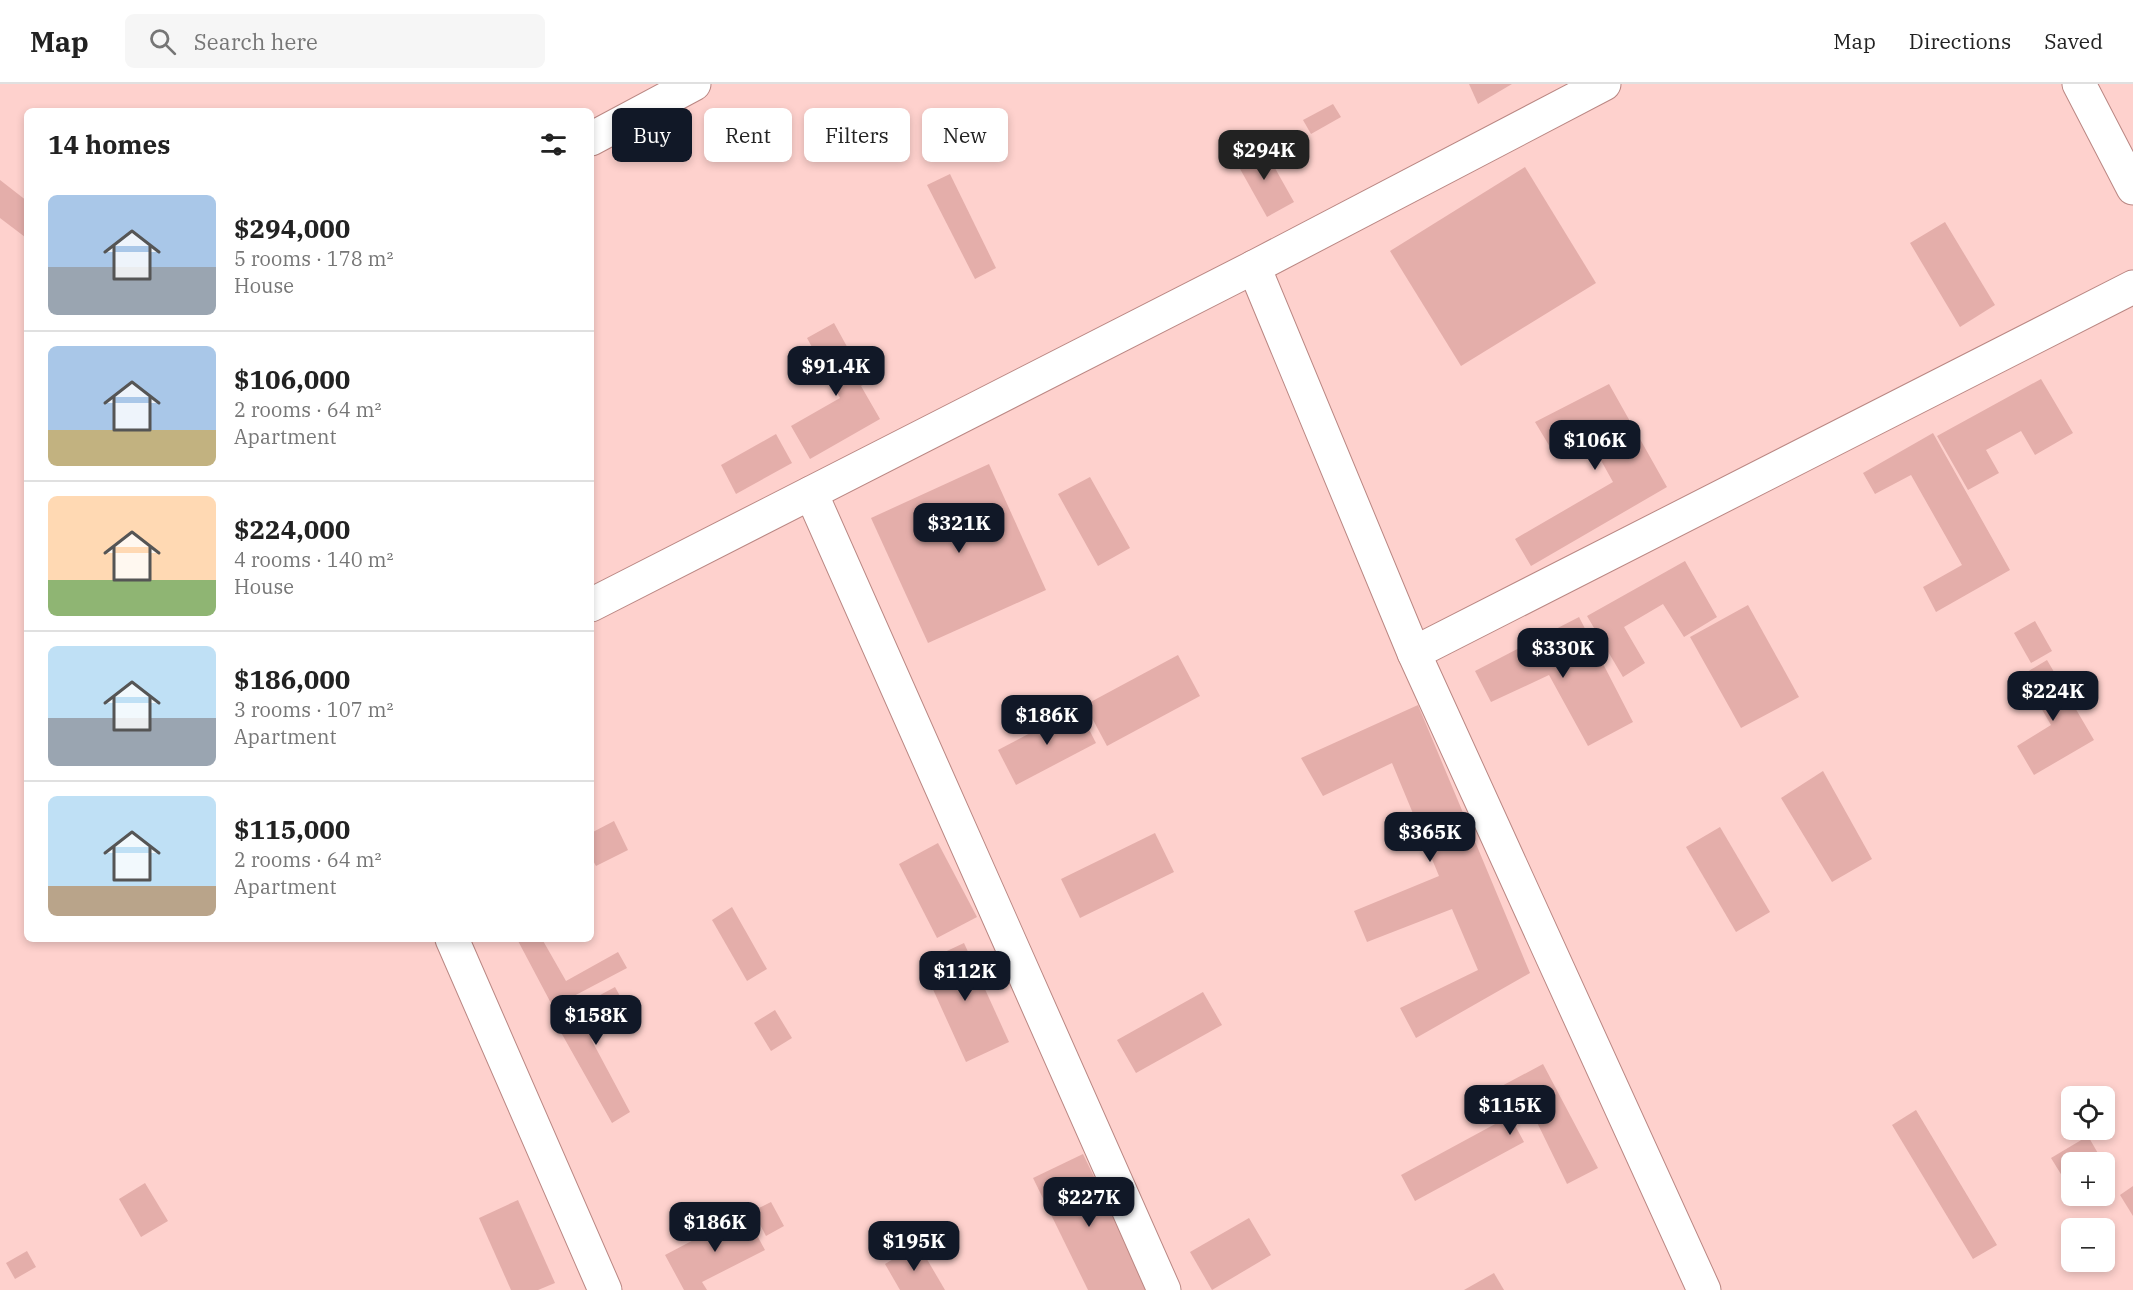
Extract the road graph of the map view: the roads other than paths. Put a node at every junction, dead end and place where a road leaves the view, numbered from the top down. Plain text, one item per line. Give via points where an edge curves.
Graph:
1 (694, 84) edge
2 (1604, 84) edge
3 (2079, 84) edge
4 (594, 137) edge
5 (2133, 188) edge
6 (1254, 267) junction
7 (2133, 288) edge
8 (811, 494) junction
9 (594, 603) edge
10 (1414, 653) junction
11 (453, 942) edge
12 (605, 1290) edge
13 (1164, 1290) edge
14 (1704, 1290) edge

1 - 4 street
2 - 6 street
3 - 5 street
6 - 8 street
6 - 10 street
7 - 10 street
8 - 9 street
8 - 13 street
10 - 14 street
11 - 12 street

